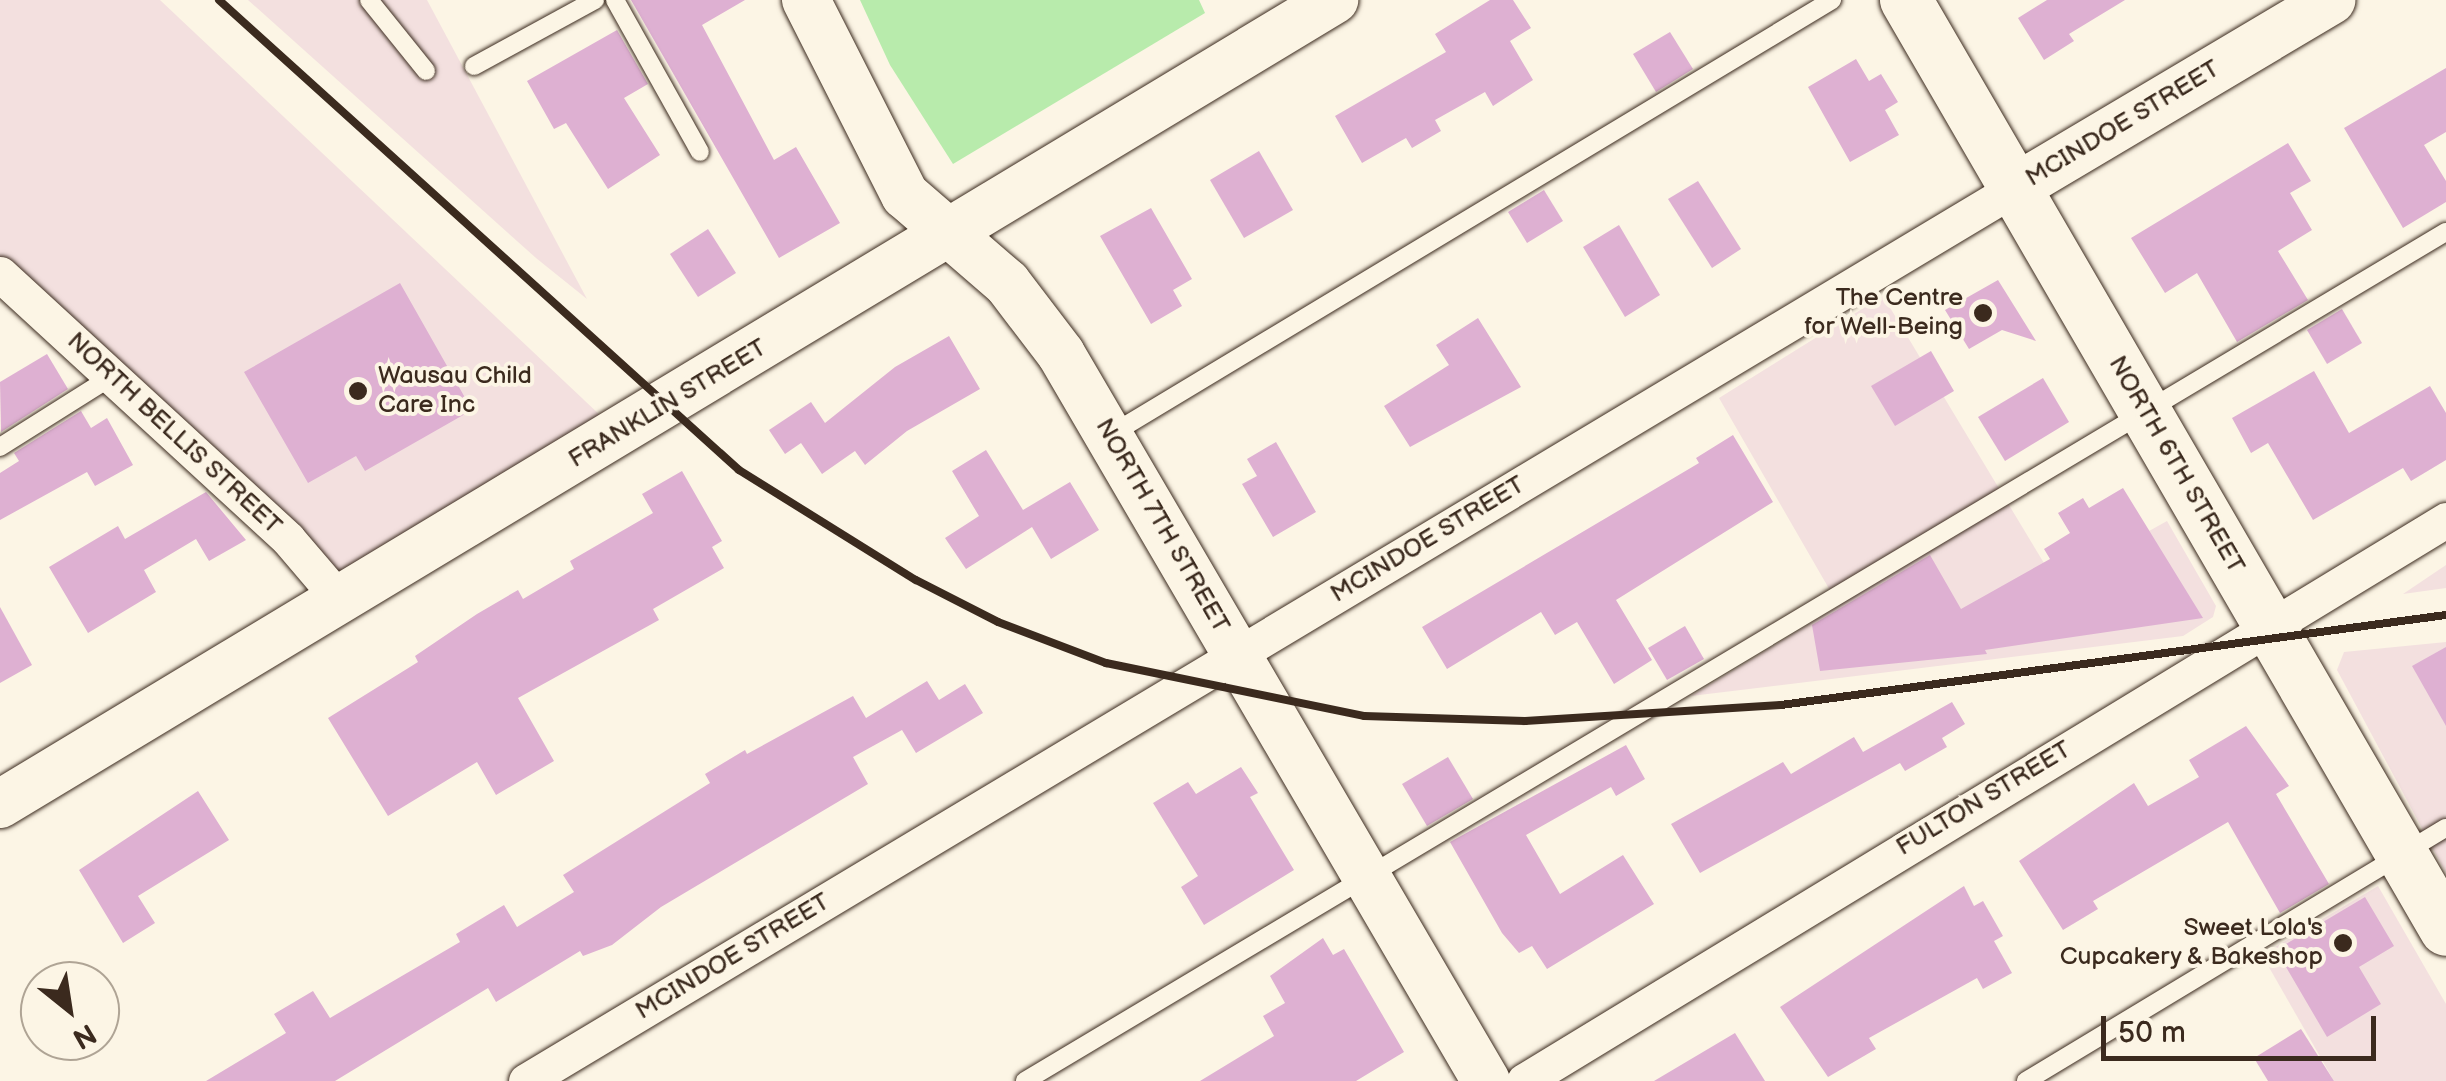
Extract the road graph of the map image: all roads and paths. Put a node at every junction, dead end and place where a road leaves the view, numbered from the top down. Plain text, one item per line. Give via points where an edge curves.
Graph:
1 (370, 0) edge
2 (595, 0) edge
3 (615, 0) edge
4 (806, 0) edge
5 (1334, 0) edge
6 (1832, 0) edge
7 (1906, 0) edge
8 (2330, 0) edge
9 (474, 66) dead end
10 (426, 71) dead end
11 (700, 152) dead end
12 (2015, 188) junction
13 (2446, 232) edge
14 (946, 237) junction
15 (0, 274) edge
16 (111, 377) junction
17 (2142, 408) junction
18 (1110, 435) junction
19 (0, 447) edge
20 (2446, 520) edge
21 (341, 601) junction
22 (2269, 625) junction
23 (1237, 654) junction
24 (0, 804) edge
25 (2446, 828) edge
26 (2402, 854) junction
27 (1367, 876) junction
28 (2446, 930) edge
29 (526, 1081) edge
30 (1025, 1081) edge
31 (1486, 1081) edge
32 (1524, 1081) edge
33 (2026, 1081) edge

1 - 10 lane
2 - 9 lane
3 - 11 lane
4 - 14 street, NORTH 7TH STREET via 890,172
5 - 14 street, FRANKLIN STREET
6 - 18 lane
7 - 12 main road, NORTH 6TH STREET
8 - 12 street, MCINDOE STREET
12 - 17 main road, NORTH 6TH STREET
12 - 23 street, MCINDOE STREET
13 - 17 lane
14 - 18 street, NORTH 7TH STREET via 1007,284
14 - 21 street, FRANKLIN STREET
15 - 16 street, NORTH BELLIS STREET
16 - 19 lane
16 - 21 street, NORTH BELLIS STREET via 288,539
17 - 22 main road, NORTH 6TH STREET
17 - 27 lane
18 - 23 street, NORTH 7TH STREET
20 - 22 street, FULTON STREET
21 - 24 street, FRANKLIN STREET
22 - 26 main road, NORTH 6TH STREET
22 - 32 street, FULTON STREET
23 - 27 street, NORTH 7TH STREET
23 - 29 street, MCINDOE STREET
25 - 26 lane
26 - 28 main road, NORTH 6TH STREET
26 - 33 lane
27 - 30 lane
27 - 31 street, NORTH 7TH STREET

